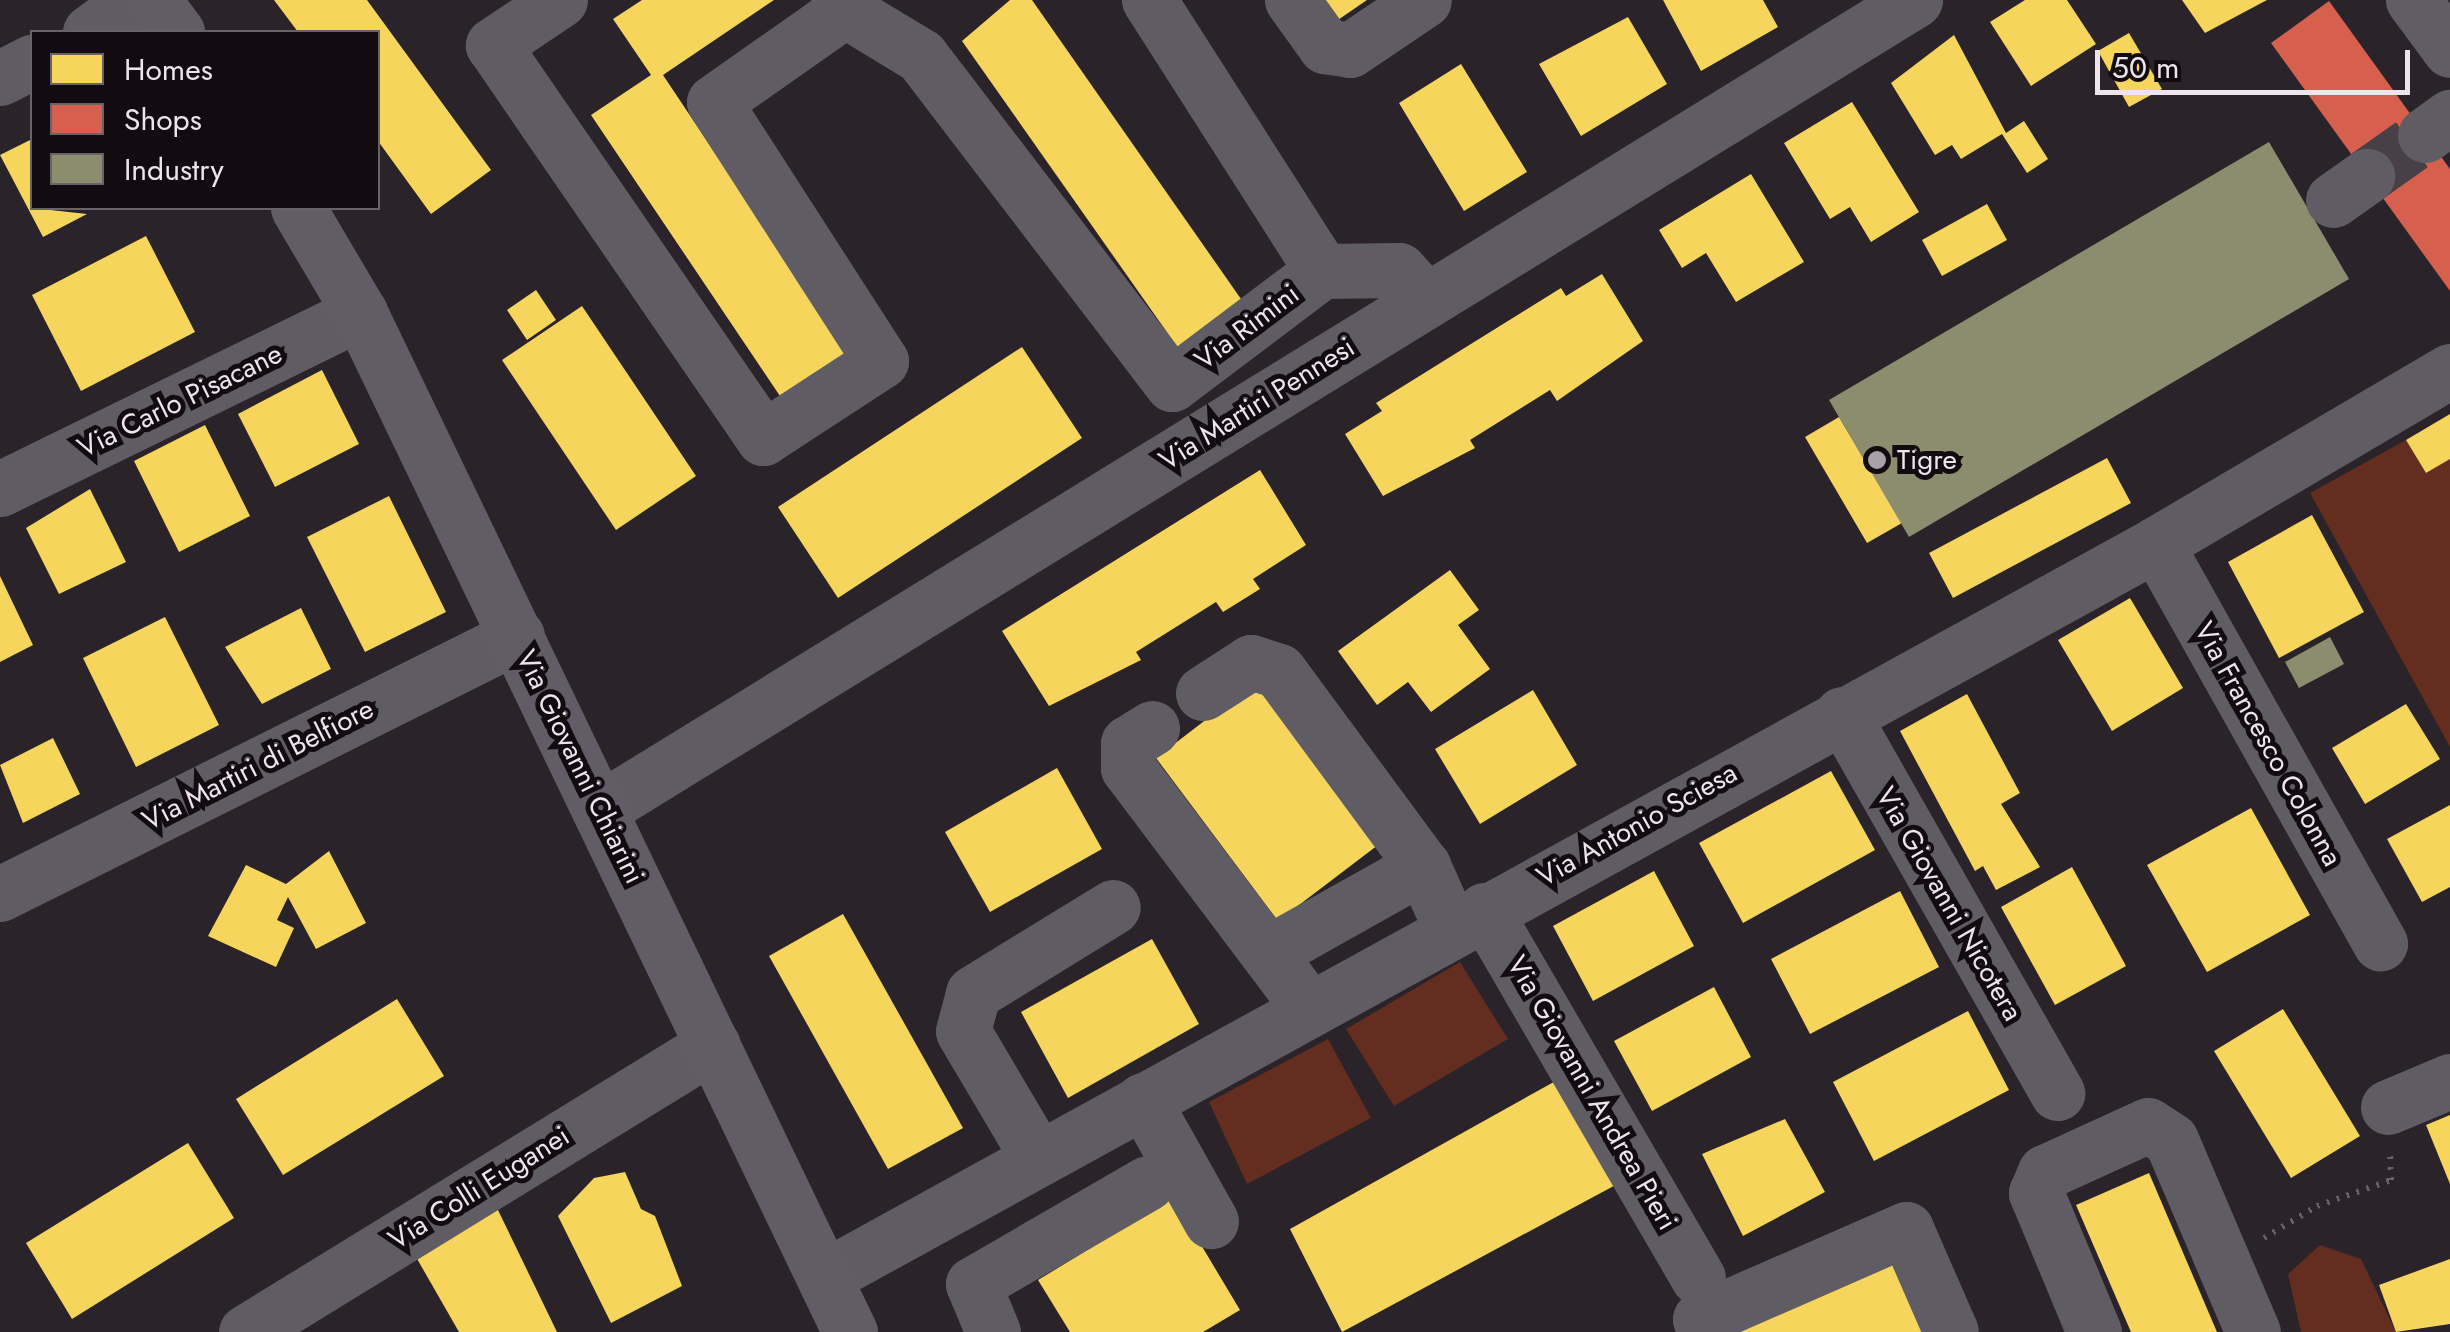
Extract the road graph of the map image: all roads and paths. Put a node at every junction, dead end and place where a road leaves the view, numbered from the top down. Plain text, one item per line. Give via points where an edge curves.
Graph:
1 (134, 0) edge
2 (153, 0) edge
3 (560, 0) edge
4 (1149, 0) edge
5 (1292, 0) edge
6 (1424, 0) edge
7 (1914, 0) edge
8 (2413, 0) edge
9 (841, 5) edge
10 (93, 30) edge
11 (176, 30) edge
12 (2450, 50) edge
13 (30, 63) edge
14 (0, 78) edge
15 (299, 210) edge
16 (1322, 271) junction
17 (1426, 300) junction
18 (360, 313) junction
19 (2450, 371) edge
20 (0, 489) edge
21 (2156, 544) junction
22 (517, 636) junction
23 (1204, 693) dead end
24 (1842, 714) junction
25 (1152, 728) dead end
26 (600, 809) junction
27 (1423, 866) junction
28 (0, 894) edge
29 (1113, 907) dead end
30 (1467, 920) junction
31 (2380, 943) dead end
32 (1268, 953) junction
33 (1310, 1008) junction
34 (713, 1045) junction
35 (2450, 1082) edge
36 (2057, 1094) dead end
37 (1143, 1100) junction
38 (2388, 1107) joint
39 (1038, 1158) junction
40 (1147, 1182) dead end
41 (1211, 1220) dead end
42 (2223, 1261) junction
43 (1698, 1277) dead end
44 (824, 1278) junction
45 (246, 1332) edge
46 (850, 1332) edge
47 (993, 1332) edge
48 (1705, 1332) edge
49 (1951, 1332) edge
50 (2094, 1332) edge
51 (2253, 1332) edge

1 - 10 street
2 - 11 main road
3 - 9 street via 493,45 763,438 881,361 714,102
4 - 16 street, Via Rimini
5 - 6 street via 1326,46 1350,50
7 - 17 street, Via Martiri Pennesi
8 - 12 main road
9 - 16 street, Via Rimini via 920,56 1172,384
13 - 14 street
15 - 18 main road, Via Giovanni Chiarini
16 - 17 street via 1399,270
17 - 26 street, Via Martiri Pennesi
18 - 20 street, Via Carlo Pisacane
18 - 22 main road, Via Giovanni Chiarini
19 - 21 street, Via Antonio Sciesa
21 - 24 street, Via Antonio Sciesa
21 - 31 street, Via Francesco Colonna
22 - 26 main road, Via Giovanni Chiarini
22 - 28 street, Via Martiri di Belfiore
23 - 27 street, Via Giovanni Andrea Pieri via 1251,662 1280,672
24 - 30 street, Via Antonio Sciesa
24 - 36 street, Via Giovanni Nicotera
25 - 32 street via 1128,744 1128,768
26 - 34 main road, Via Giovanni Chiarini
27 - 30 street, Via Giovanni Andrea Pieri
27 - 32 street
29 - 39 street via 973,993 963,1030
30 - 33 street, Via Antonio Sciesa
30 - 43 street, Via Giovanni Andrea Pieri
32 - 33 street
33 - 37 street, Via Antonio Sciesa
34 - 44 main road, Via Giovanni Chiarini
34 - 45 street, Via Colli Euganei
35 - 38 street
37 - 39 street, Via Antonio Sciesa
37 - 41 street
38 - 42 path via 2391,1180 2317,1206
39 - 44 street, Via Antonio Sciesa
40 - 47 street via 973,1284
42 - 50 street via 2171,1140 2148,1125 2044,1172 2036,1193
42 - 51 street
44 - 46 main road, Via Giovanni Chiarini
48 - 49 street via 1700,1320 1906,1229

